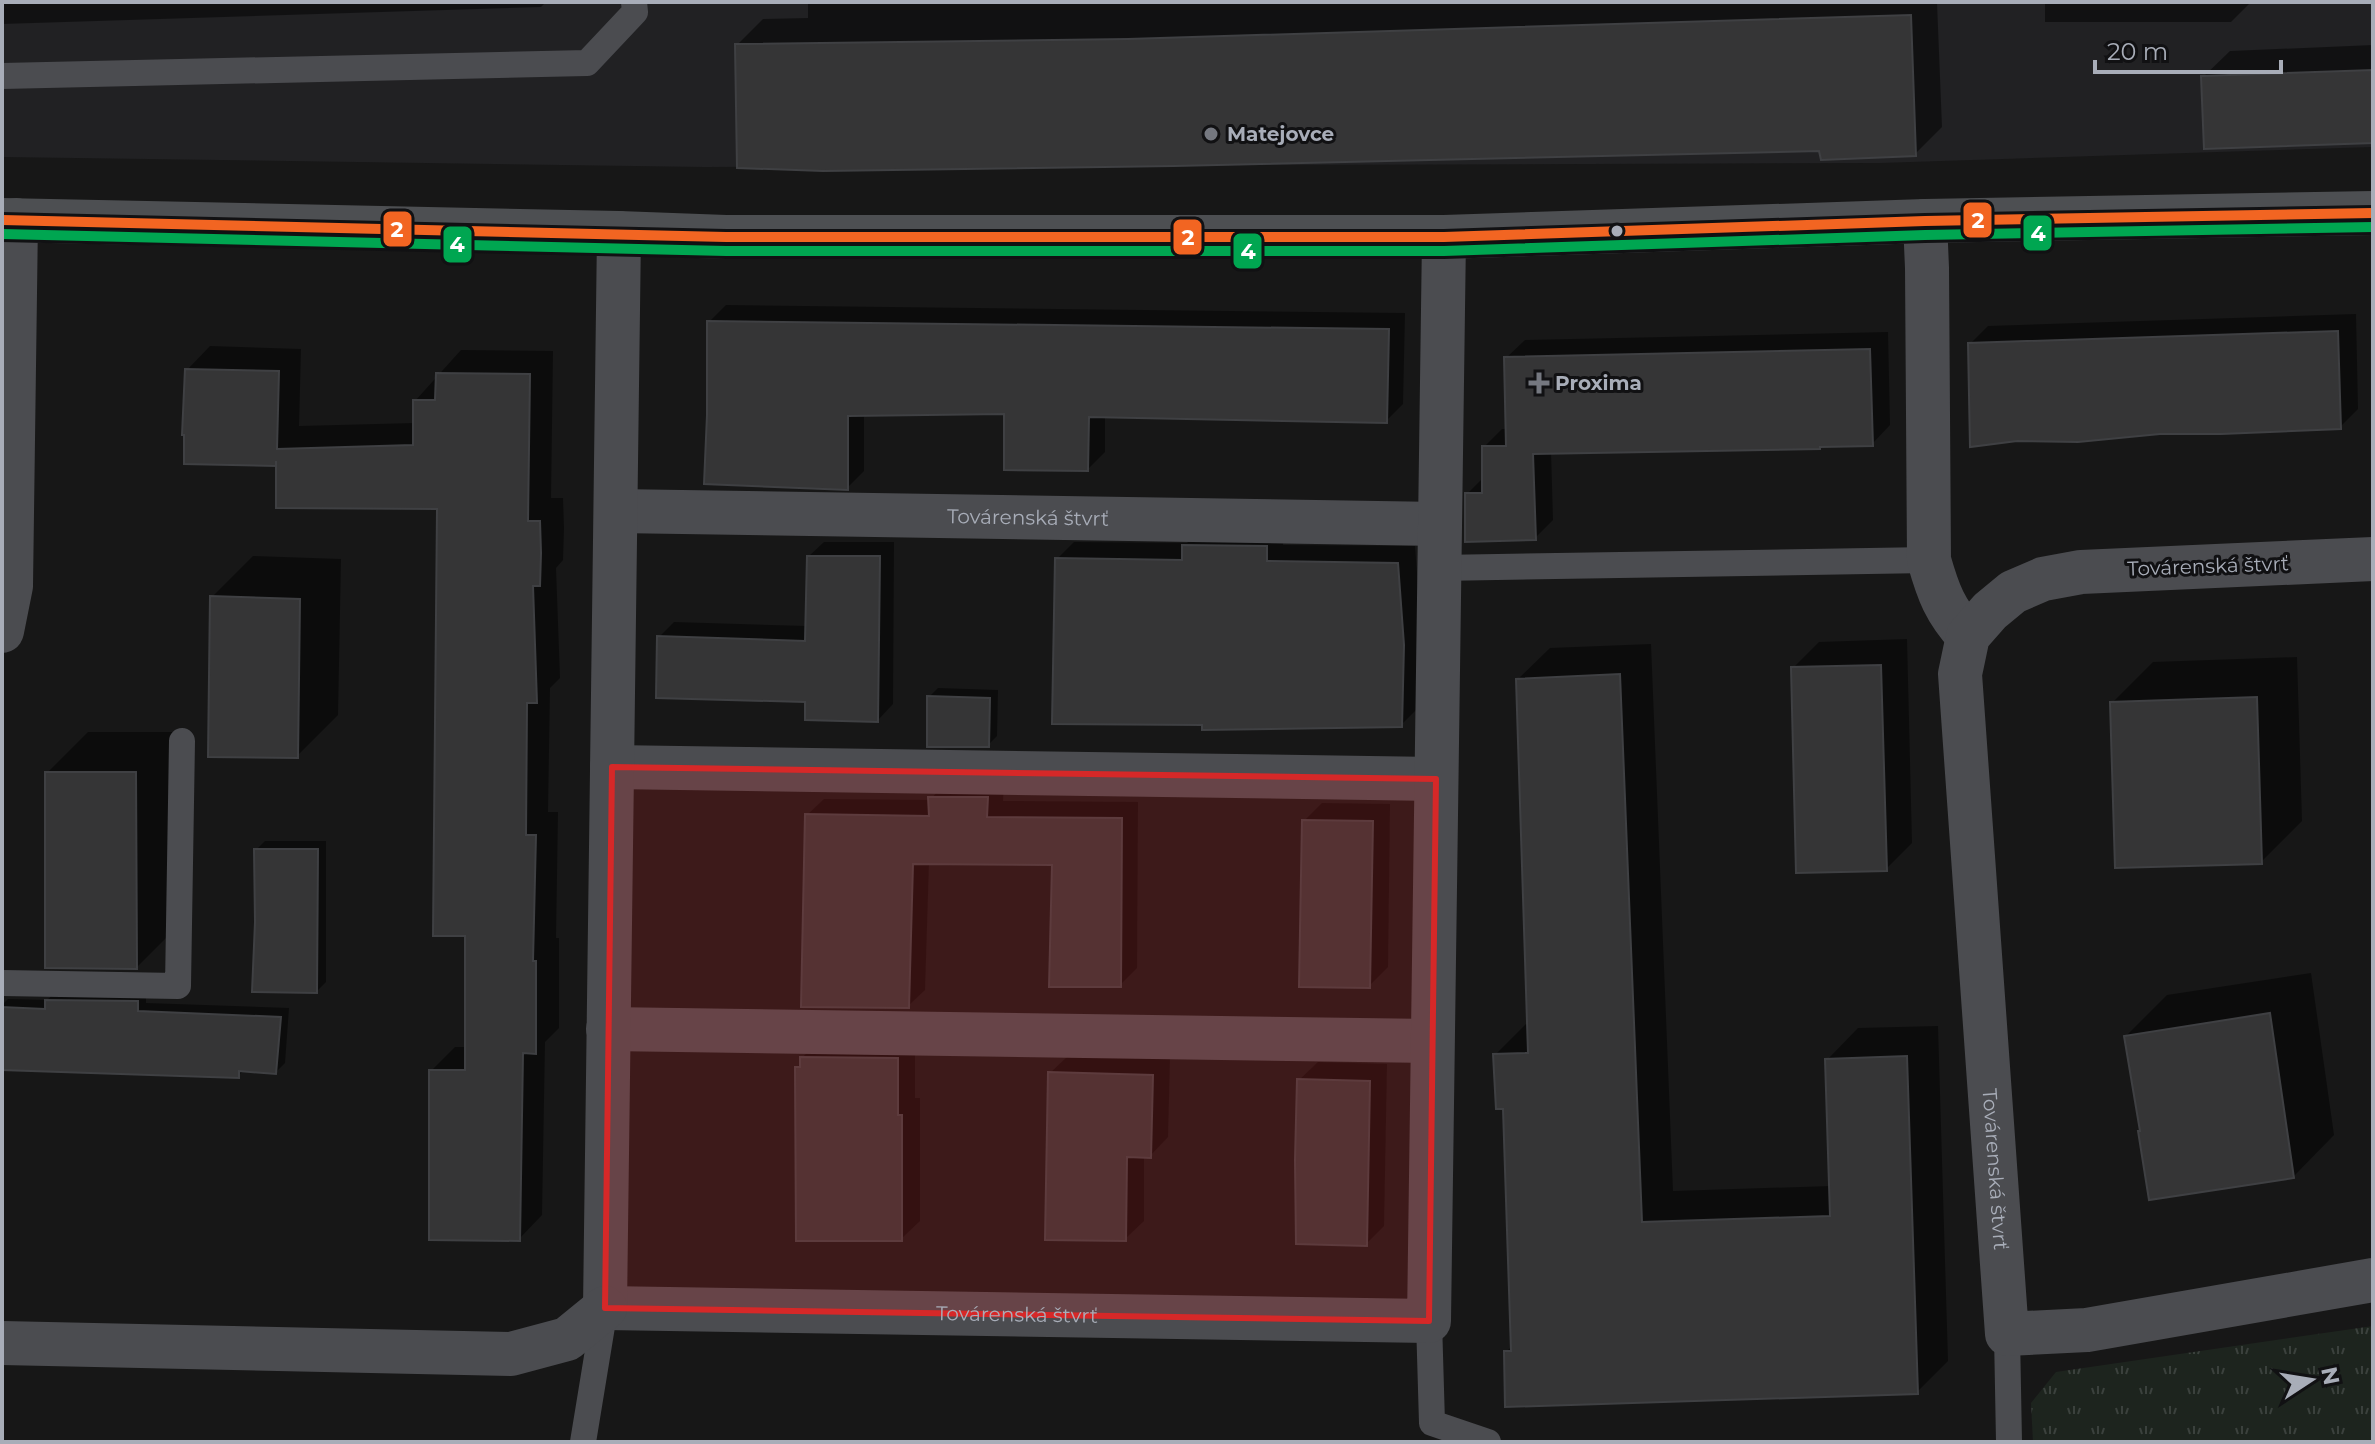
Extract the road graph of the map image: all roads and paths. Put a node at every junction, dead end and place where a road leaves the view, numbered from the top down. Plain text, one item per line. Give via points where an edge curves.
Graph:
1 (634, 2) edge
2 (2, 76) edge
3 (2373, 213) edge
4 (9, 220) edge
5 (1925, 221) junction
6 (619, 233) junction
7 (1444, 237) junction
8 (616, 511) junction
9 (1440, 524) junction
10 (2373, 559) edge
11 (1929, 560) junction
12 (1439, 568) junction
13 (2, 631) edge
14 (1968, 636) junction
15 (182, 741) dead end
16 (612, 767) junction
17 (1436, 779) junction
18 (2, 983) edge
19 (608, 1029) junction
20 (1432, 1041) junction
21 (2373, 1280) edge
22 (605, 1308) junction
23 (1429, 1321) junction
24 (2007, 1334) junction
25 (2, 1343) edge
26 (583, 1442) edge
27 (1488, 1442) edge
28 (2009, 1442) edge

1 - 2 lane via 635,12 587,63
3 - 5 main road
4 - 6 main road
4 - 13 street via 11,586
5 - 7 main road
5 - 11 street
6 - 7 main road
6 - 8 street
7 - 9 street
8 - 9 street, Továrenská štvrť
8 - 16 street
9 - 12 street
10 - 14 street, Továrenská štvrť via 2081,572 2043,579 2013,592
11 - 12 lane
11 - 14 street via 1938,593
12 - 17 street
14 - 24 street, Továrenská štvrť via 1960,674
15 - 18 lane via 178,986
16 - 17 street
16 - 19 street
17 - 20 street
19 - 20 street
19 - 22 street
20 - 23 street
21 - 24 street via 2087,1330
22 - 23 street, Továrenská štvrť
22 - 25 street via 567,1339 511,1354
22 - 26 lane
23 - 27 lane via 1432,1423
24 - 28 lane

